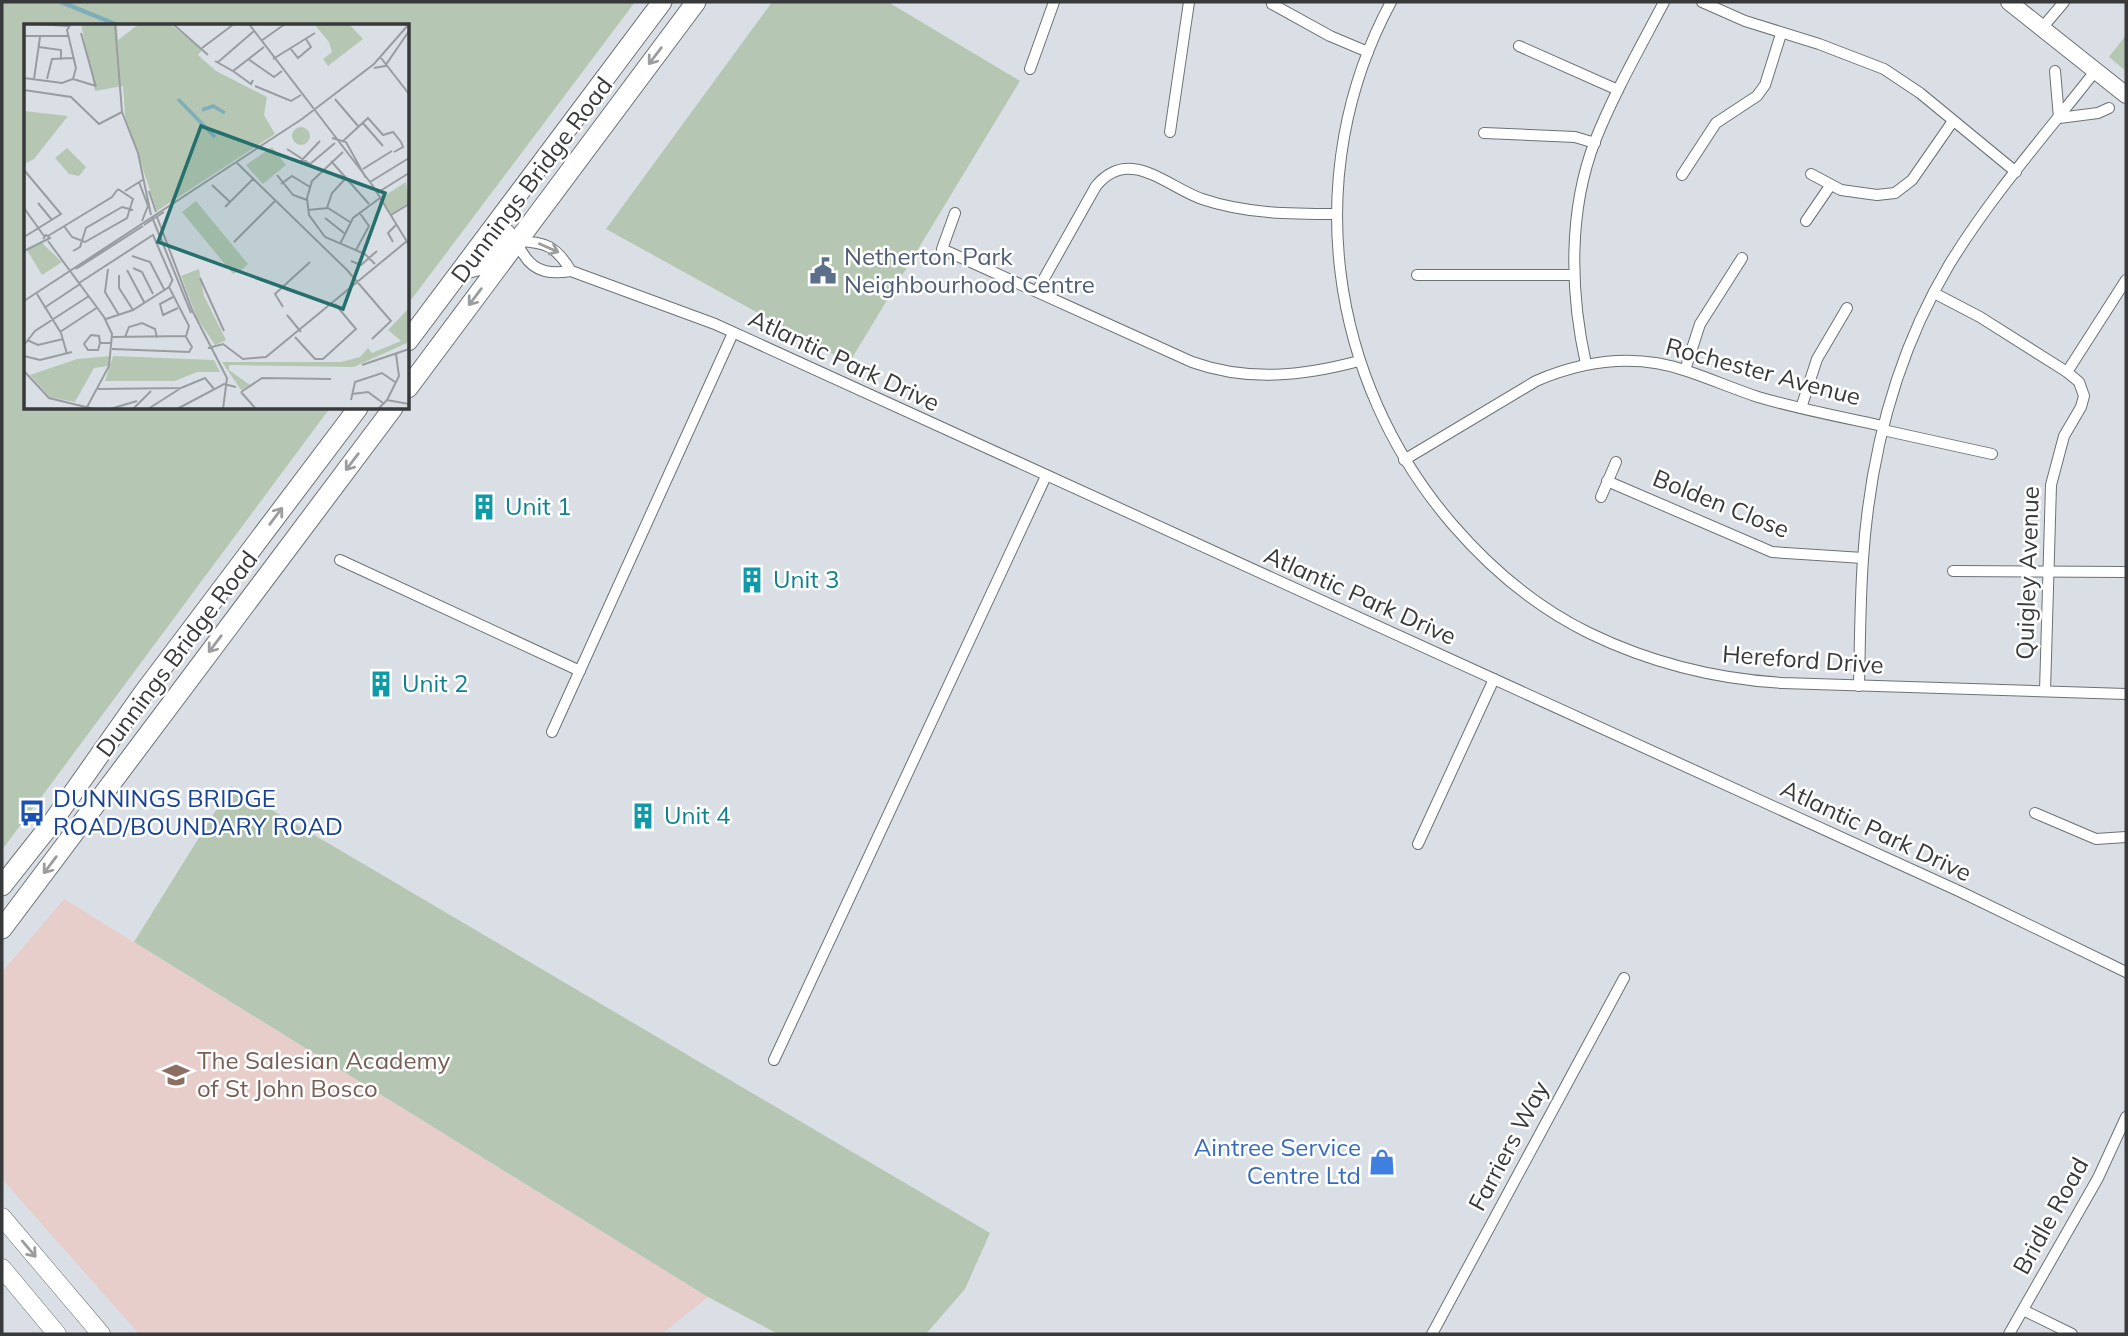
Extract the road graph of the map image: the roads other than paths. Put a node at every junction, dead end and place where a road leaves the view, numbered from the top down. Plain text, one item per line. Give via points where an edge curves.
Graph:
1 (662, 2) edge
2 (696, 2) edge
3 (1054, 2) edge
4 (1189, 2) edge
5 (1391, 2) edge
6 (1664, 2) edge
7 (1702, 2) edge
8 (2009, 2) edge
9 (2064, 2) edge
10 (1272, 4) dead end
11 (1726, 7) edge
12 (2042, 28) junction
13 (1781, 34) junction
14 (1519, 46) dead end
15 (1368, 52) junction
16 (1030, 69) dead end
17 (2096, 70) junction
18 (2056, 71) dead end
19 (1618, 90) junction
20 (2126, 95) edge
21 (2109, 108) dead end
22 (2059, 118) junction
23 (1953, 121) junction
24 (1170, 132) dead end
25 (1484, 133) dead end
26 (1595, 143) junction
27 (2016, 172) junction
28 (1811, 174) dead end
29 (1682, 176) dead end
30 (1830, 186) junction
31 (954, 213) dead end
32 (1337, 214) junction
33 (1806, 221) dead end
34 (506, 234) junction
35 (1742, 258) dead end
36 (571, 271) junction
37 (1417, 275) dead end
38 (1574, 275) junction
39 (2126, 280) edge
40 (1037, 291) junction
41 (1934, 293) junction
42 (1847, 308) dead end
43 (733, 333) junction
44 (410, 338) edge
45 (1359, 361) junction
46 (1586, 364) junction
47 (1685, 370) junction
48 (2067, 372) junction
49 (410, 385) edge
50 (1801, 408) junction
51 (356, 410) edge
52 (392, 410) edge
53 (1883, 428) junction
54 (1992, 454) dead end
55 (1404, 460) junction
56 (1616, 462) dead end
57 (1045, 476) junction
58 (1607, 481) junction
59 (1601, 497) dead end
60 (1863, 558) junction
61 (340, 560) dead end
62 (1953, 571) dead end
63 (2048, 571) junction
64 (2126, 572) edge
65 (580, 671) junction
66 (1494, 680) junction
67 (1859, 686) junction
68 (2045, 691) junction
69 (2126, 694) edge
70 (552, 732) dead end
71 (2035, 813) dead end
72 (2126, 837) edge
73 (1418, 845) dead end
74 (2, 886) edge
75 (18, 908) junction
76 (2, 921) edge
77 (2, 929) edge
78 (2126, 972) edge
79 (1624, 978) dead end
80 (774, 1060) dead end
81 (2126, 1117) edge
82 (2, 1217) edge
83 (2, 1268) edge
84 (2023, 1310) junction
85 (57, 1334) edge
86 (101, 1334) edge
87 (1432, 1334) edge
88 (2009, 1334) edge
89 (2071, 1334) edge

1 - 34 highway, Dunnings Bridge Road
2 -> 34 highway, Dunnings Bridge Road
3 - 16 street
4 - 24 street
5 - 15 street, Hereford Drive
6 - 19 street
7 - 11 street
8 - 12 street
9 - 12 street
10 - 15 street
11 - 13 street
12 - 17 street
13 - 23 street via 1884,69
13 - 29 street via 1765,85 1757,96 1716,123
14 - 19 street
15 - 32 street, Hereford Drive via 1342,146
17 - 20 street
17 - 22 street
18 - 22 street
19 - 26 street
21 - 22 street
22 - 27 street
23 - 27 street
23 - 30 street via 1912,180 1895,193 1877,195
25 - 26 street via 1574,137
26 - 38 street via 1582,192
27 - 41 street via 1966,239
28 - 30 street
30 - 33 street
31 - 40 street via 942,249
32 - 40 street via 1248,211 1203,200 1145,172 1121,169 1096,186
32 - 45 street, Hereford Drive via 1342,289
34 -> 36 street, Atlantic Park Drive via 560,253
34 - 36 street, Atlantic Park Drive via 525,258 544,272
34 - 44 highway, Dunnings Bridge Road via 461,271
34 -> 49 highway, Dunnings Bridge Road
35 - 47 street via 1700,324
36 - 43 street, Atlantic Park Drive
37 - 38 street
38 - 46 street
39 - 48 street
40 - 45 street via 1216,370 1302,374
41 - 48 street, Quigley Avenue
41 - 53 street via 1899,374
42 - 50 street via 1817,359
43 - 57 street, Atlantic Park Drive
43 - 65 street
45 - 55 street, Hereford Drive
46 - 47 street, Rochester Avenue via 1640,361
46 - 55 street, Rochester Avenue via 1536,381
47 - 50 street, Rochester Avenue
48 - 63 street, Quigley Avenue via 2079,382 2084,396 2064,436 2053,474
50 - 53 street, Rochester Avenue
74 -> 51 highway, Dunnings Bridge Road
52 -> 75 highway, Dunnings Bridge Road
53 - 54 street, Rochester Avenue
53 - 60 street
55 - 67 street, Hereford Drive via 1437,506 1490,563 1588,633 1654,660 1724,678
56 - 58 street
57 - 66 street, Atlantic Park Drive
57 - 80 street
58 - 59 street
58 - 60 street, Bolden Close via 1772,552
60 - 67 street
61 - 65 street
62 - 63 street
63 - 64 street
63 - 68 street, Quigley Avenue
65 - 70 street
66 - 73 street
66 - 78 street, Atlantic Park Drive
67 - 68 street, Hereford Drive
68 - 69 street, Hereford Drive
71 - 72 street via 2096,839
75 - 76 street
75 - 77 highway, Dunnings Bridge Road
79 - 87 street, Farriers Way
81 - 84 street, Bridle Road via 2098,1178
82 -> 86 main road
83 - 85 main road
84 - 88 street, Bridle Road
84 - 89 street

